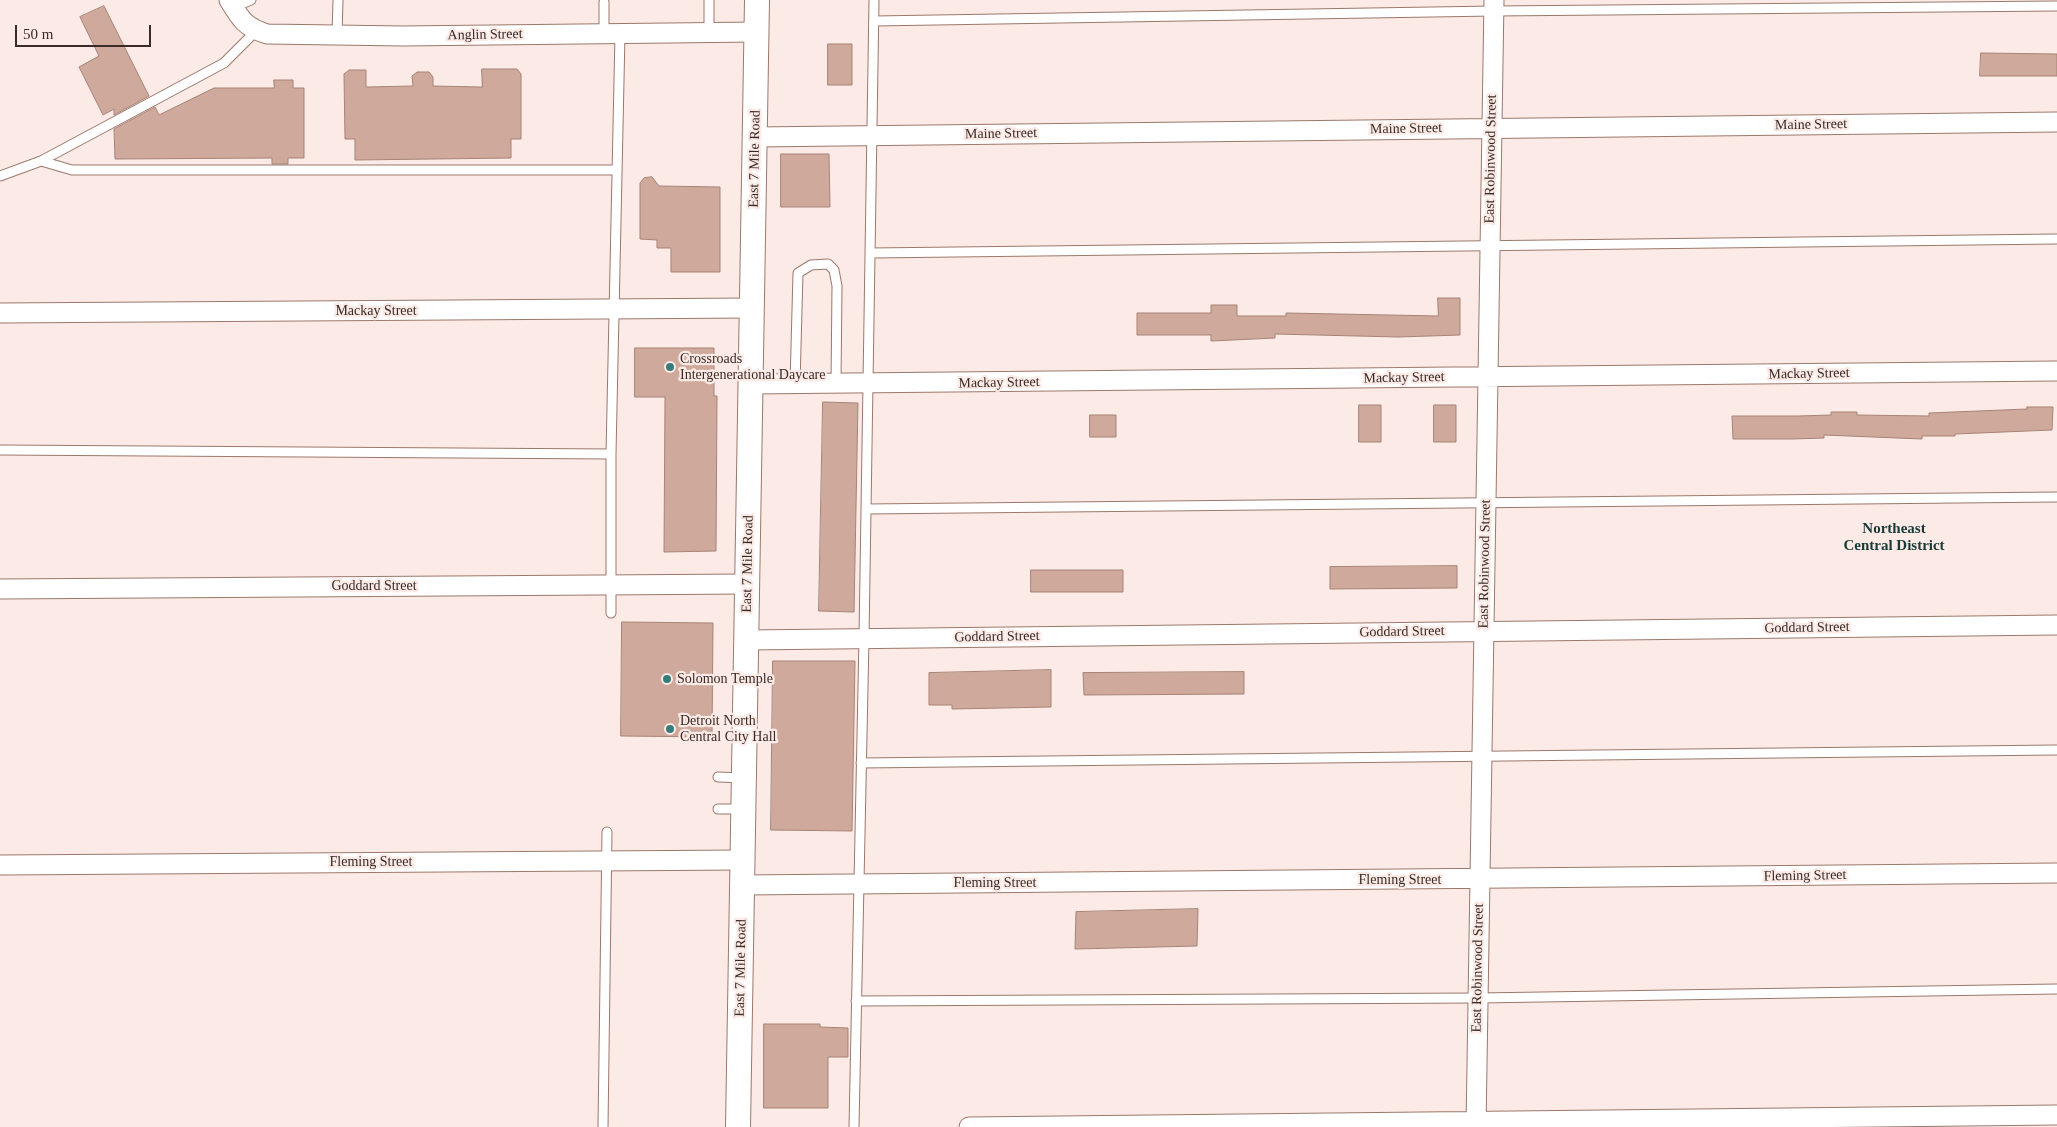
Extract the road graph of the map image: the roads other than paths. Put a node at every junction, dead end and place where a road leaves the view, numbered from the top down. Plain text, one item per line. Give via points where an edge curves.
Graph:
1 (251, 0) edge
2 (338, 0) edge
3 (709, 0) edge
4 (757, 0) edge
5 (874, 0) edge
6 (604, 2) dead end
7 (231, 4) edge
8 (1494, 6) edge
9 (2057, 6) edge
10 (874, 21) junction
11 (256, 31) junction
12 (757, 32) junction
13 (709, 33) junction
14 (612, 34) junction
15 (337, 36) junction
16 (2057, 122) edge
17 (1492, 128) junction
18 (873, 136) junction
19 (755, 137) junction
20 (41, 162) junction
21 (617, 170) junction
22 (0, 176) edge
23 (2057, 239) edge
24 (1490, 245) junction
25 (871, 253) junction
26 (752, 308) junction
27 (615, 309) junction
28 (0, 313) edge
29 (2057, 371) edge
30 (1488, 377) junction
31 (751, 384) junction
32 (795, 384) junction
33 (836, 384) junction
34 (869, 384) junction
35 (0, 450) edge
36 (611, 454) junction
37 (2057, 497) edge
38 (1486, 504) junction
39 (866, 508) junction
40 (748, 584) junction
41 (610, 585) junction
42 (0, 589) edge
43 (611, 613) dead end
44 (2057, 625) edge
45 (1484, 631) junction
46 (864, 638) junction
47 (747, 640) junction
48 (2057, 750) edge
49 (1482, 756) junction
50 (861, 763) junction
51 (718, 778) dead end
52 (744, 778) junction
53 (718, 809) dead end
54 (744, 809) junction
55 (606, 832) dead end
56 (743, 860) junction
57 (606, 861) junction
58 (0, 865) edge
59 (2057, 873) edge
60 (1480, 879) junction
61 (858, 885) junction
62 (742, 886) junction
63 (2057, 989) edge
64 (1478, 998) junction
65 (856, 1001) junction
66 (2057, 1115) edge
67 (1476, 1124) edge
68 (603, 1127) edge
69 (738, 1127) edge
70 (854, 1127) edge
71 (969, 1127) edge

1 - 7 lane
2 - 15 lane
3 - 13 lane
4 - 12 street, East 7 Mile Road
5 - 10 lane
6 - 14 lane
7 - 11 street via 241,19
8 - 9 lane
8 - 10 lane
8 - 17 street, East Robinwood Street
10 - 18 lane
11 - 15 street, Anglin Street
11 - 20 lane via 224,63
12 - 13 street, Anglin Street
12 - 19 street, East 7 Mile Road
13 - 14 street, Anglin Street
14 - 15 street, Anglin Street
14 - 21 lane
16 - 17 street, Maine Street
17 - 18 street, Maine Street
17 - 24 street, East Robinwood Street
18 - 19 street, Maine Street
18 - 25 lane
19 - 26 street, East 7 Mile Road
20 - 21 lane via 72,170
20 - 22 lane
21 - 27 lane
23 - 24 lane
24 - 25 lane
24 - 30 street, East Robinwood Street
25 - 34 lane
26 - 27 street, Mackay Street
26 - 31 street, East 7 Mile Road
27 - 28 street, Mackay Street
27 - 36 lane
29 - 30 street, Mackay Street
30 - 34 street, Mackay Street
30 - 38 street, East Robinwood Street
31 - 32 street, Mackay Street
31 - 40 street, East 7 Mile Road
32 - 33 street, Mackay Street
32 - 33 lane via 798,273 811,265 828,264 834,270 837,286
33 - 34 street, Mackay Street
34 - 39 lane
35 - 36 lane
36 - 41 lane
37 - 38 lane
38 - 39 lane
38 - 45 street, East Robinwood Street
39 - 46 lane
40 - 41 street, Goddard Street
40 - 47 street, East 7 Mile Road
41 - 42 street, Goddard Street
41 - 43 lane
44 - 45 street, Goddard Street
45 - 46 street, Goddard Street
45 - 49 street, East Robinwood Street
46 - 47 street, Goddard Street
46 - 50 lane
47 - 52 street, East 7 Mile Road
48 - 49 lane
49 - 50 lane
49 - 60 street, East Robinwood Street
50 - 61 lane
51 - 52 lane
52 - 54 street, East 7 Mile Road
53 - 54 lane
54 - 56 street, East 7 Mile Road
55 - 57 lane
56 - 57 street, Fleming Street
56 - 62 street, East 7 Mile Road
57 - 58 street, Fleming Street
57 - 68 lane
59 - 60 street, Fleming Street
60 - 61 street, Fleming Street
60 - 64 street, East Robinwood Street
61 - 62 street, Fleming Street
61 - 65 lane
62 - 69 street, East 7 Mile Road
63 - 64 lane
64 - 65 lane
64 - 67 street, East Robinwood Street
65 - 70 lane
66 - 67 street
67 - 71 street

